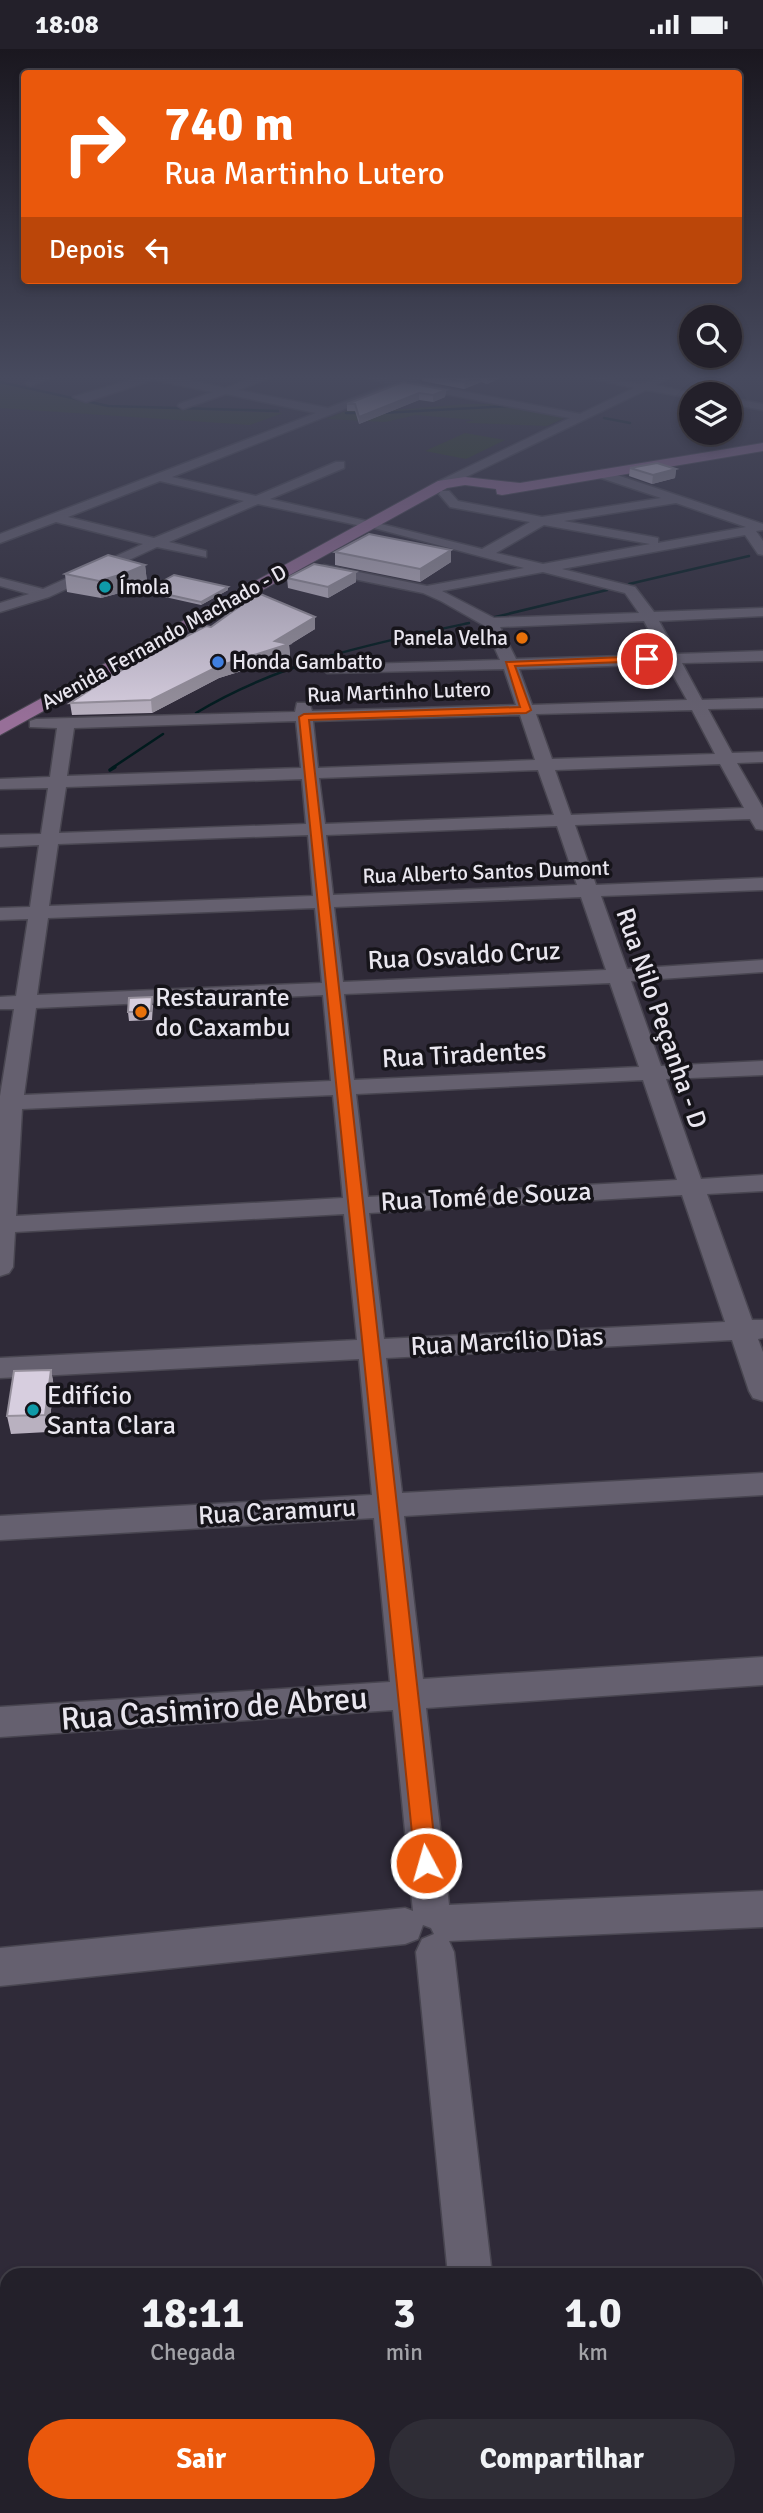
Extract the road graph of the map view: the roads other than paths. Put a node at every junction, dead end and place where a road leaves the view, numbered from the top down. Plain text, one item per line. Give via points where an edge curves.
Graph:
1 (106, 489) edge
2 (129, 489) edge
3 (211, 489) edge
4 (284, 489) edge
5 (447, 489) edge
6 (478, 489) edge
7 (516, 489) edge
8 (647, 489) edge
9 (444, 491) junction
10 (478, 496) junction
11 (677, 499) junction
12 (258, 500) junction
13 (55, 518) junction
14 (544, 520) junction
15 (374, 527) junction
16 (756, 528) edge
17 (0, 529) edge
18 (0, 539) edge
19 (155, 543) junction
20 (668, 544) junction
21 (763, 551) edge
22 (201, 554) dead end
23 (485, 554) junction
24 (305, 565) junction
25 (546, 568) junction
26 (0, 582) edge
27 (426, 590) junction
28 (44, 594) junction
29 (0, 608) edge
30 (763, 612) edge
31 (649, 616) junction
32 (491, 623) junction
33 (763, 656) edge
34 (672, 659) junction
35 (128, 664) junction
36 (510, 664) junction
37 (332, 670) dead end
38 (763, 702) edge
39 (697, 705) junction
40 (526, 710) junction
41 (303, 711) junction
42 (18, 725) edge
43 (66, 725) junction
44 (0, 745) edge
45 (763, 757) edge
46 (726, 759) junction
47 (545, 765) junction
48 (310, 774) junction
49 (57, 782) junction
50 (0, 785) edge
51 (761, 818) edge
52 (564, 820) junction
53 (316, 829) junction
54 (49, 839) junction
55 (0, 841) edge
56 (763, 884) edge
57 (588, 891) junction
58 (323, 902) junction
59 (39, 913) junction
60 (0, 914) edge
61 (763, 966) edge
62 (618, 976) junction
63 (333, 989) junction
64 (26, 1002) junction
65 (0, 1003) edge
66 (763, 1068) edge
67 (652, 1073) junction
68 (343, 1087) junction
69 (6, 1103) edge
70 (763, 1182) edge
71 (691, 1186) junction
72 (356, 1203) junction
73 (2, 1225) edge
74 (0, 1267) edge
75 (752, 1330) edge
76 (371, 1347) junction
77 (0, 1368) edge
78 (763, 1391) edge
79 (763, 1484) edge
80 (388, 1504) junction
81 (0, 1528) edge
82 (763, 1671) edge
83 (408, 1695) junction
84 (0, 1722) edge
85 (763, 1909) edge
86 (430, 1928) junction
87 (0, 1967) edge
88 (469, 2268) edge

1 - 17 street
2 - 13 street
3 - 12 street
4 - 12 street
5 - 9 street, Avenida Fernando Machado - D
6 - 10 street, Avenida Fernando Machado - D
7 - 10 main road
8 - 11 street
9 - 10 main road, Avenida Fernando Machado - D
9 - 15 main road, Avenida Fernando Machado - D
9 - 15 main road, Avenida Fernando Machado - D
10 - 14 street
11 - 14 street
11 - 16 street
12 - 15 street
12 - 19 street
13 - 18 street
13 - 19 street
14 - 20 street
14 - 23 street
15 - 23 street
15 - 24 main road, Avenida Fernando Machado - D
16 - 20 street
16 - 21 street
19 - 22 street
19 - 28 street
20 - 25 street
23 - 25 street
24 - 27 street
24 - 35 main road, Avenida Fernando Machado - D
24 - 35 main road, Avenida Fernando Machado - D via 240,594
25 - 27 street
25 - 31 street via 630,590
26 - 28 street
27 - 32 street
28 - 29 street
30 - 31 street
31 - 32 street
31 - 34 street
32 - 36 street, Rua Nilo Peçanha - D
33 - 34 street
34 - 36 street
34 - 39 street
35 - 42 main road, Avenida Fernando Machado - D
36 - 37 street
36 - 40 street, Rua Nilo Peçanha - D
38 - 39 street, Rua Martinho Lutero
39 - 40 street, Rua Martinho Lutero
39 - 46 street
40 - 41 street, Rua Martinho Lutero
40 - 47 street, Rua Nilo Peçanha - D
41 - 43 street, Rua Martinho Lutero
41 - 48 street
42 - 43 street, Rua Martinho Lutero
42 - 44 main road, Avenida Fernando Machado - D
43 - 49 street
45 - 46 street
46 - 47 street
46 - 51 street
47 - 48 street
47 - 52 street, Rua Nilo Peçanha - D
48 - 49 street
48 - 53 street
49 - 50 street
49 - 54 street
51 - 52 street
52 - 53 street
52 - 57 street, Rua Nilo Peçanha - D
53 - 54 street
53 - 58 street
54 - 55 street
54 - 59 street
56 - 57 street, Rua Alberto Santos Dumont
57 - 58 street, Rua Alberto Santos Dumont
57 - 62 street, Rua Nilo Peçanha - D
58 - 59 street, Rua Alberto Santos Dumont
58 - 63 street
59 - 60 street, Rua Alberto Santos Dumont
59 - 64 street
61 - 62 street, Rua Osvaldo Cruz
62 - 63 street, Rua Osvaldo Cruz
62 - 67 street, Rua Nilo Peçanha - D
63 - 64 street, Rua Osvaldo Cruz
63 - 68 street
64 - 65 street, Rua Osvaldo Cruz
64 - 69 street
66 - 67 street, Rua Tiradentes
67 - 68 street, Rua Tiradentes
67 - 71 street, Rua Nilo Peçanha - D
68 - 69 street, Rua Tiradentes
68 - 72 street
69 - 73 street
70 - 71 street, Rua Tomé de Souza
71 - 72 street, Rua Tomé de Souza
71 - 75 street, Rua Nilo Peçanha - D
72 - 73 street, Rua Tomé de Souza
72 - 76 street
73 - 74 street
75 - 76 street, Rua Marcílio Dias
75 - 78 street, Rua Nilo Peçanha - D
76 - 77 street, Rua Marcílio Dias
76 - 80 street
79 - 80 street, Rua Caramuru
80 - 81 street, Rua Caramuru
80 - 83 street
82 - 83 street, Rua Casimiro de Abreu
83 - 84 street, Rua Casimiro de Abreu
83 - 86 street
85 - 86 street
86 - 87 street
86 - 88 street

